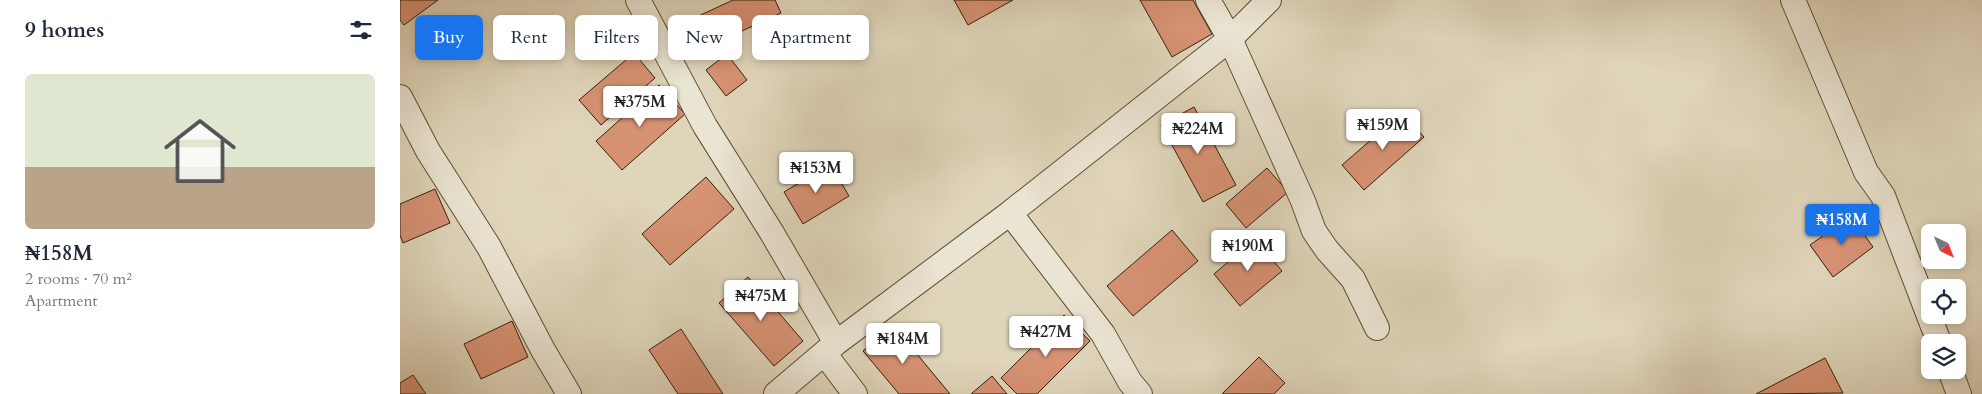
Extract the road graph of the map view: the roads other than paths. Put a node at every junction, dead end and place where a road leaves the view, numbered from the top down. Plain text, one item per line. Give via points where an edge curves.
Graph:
1 (638, 0) edge
2 (1208, 0) edge
3 (1269, 0) edge
4 (1793, 0) edge
5 (1230, 39) junction
6 (400, 97) edge
7 (1010, 213) junction
8 (1378, 328) dead end
9 (1936, 334) edge
10 (830, 348) junction
11 (1953, 379) edge
12 (569, 394) edge
13 (776, 394) edge
14 (855, 394) edge
15 (1140, 394) edge
16 (1959, 394) edge

1 - 10 street via 706,126 772,233
2 - 5 street
3 - 5 street
4 - 9 street via 1866,172 1882,196
5 - 7 street
5 - 8 street via 1314,231 1353,279
6 - 12 street via 428,151 489,247
7 - 10 street
7 - 15 street via 1102,334
10 - 13 street
10 - 14 street
11 - 16 street

